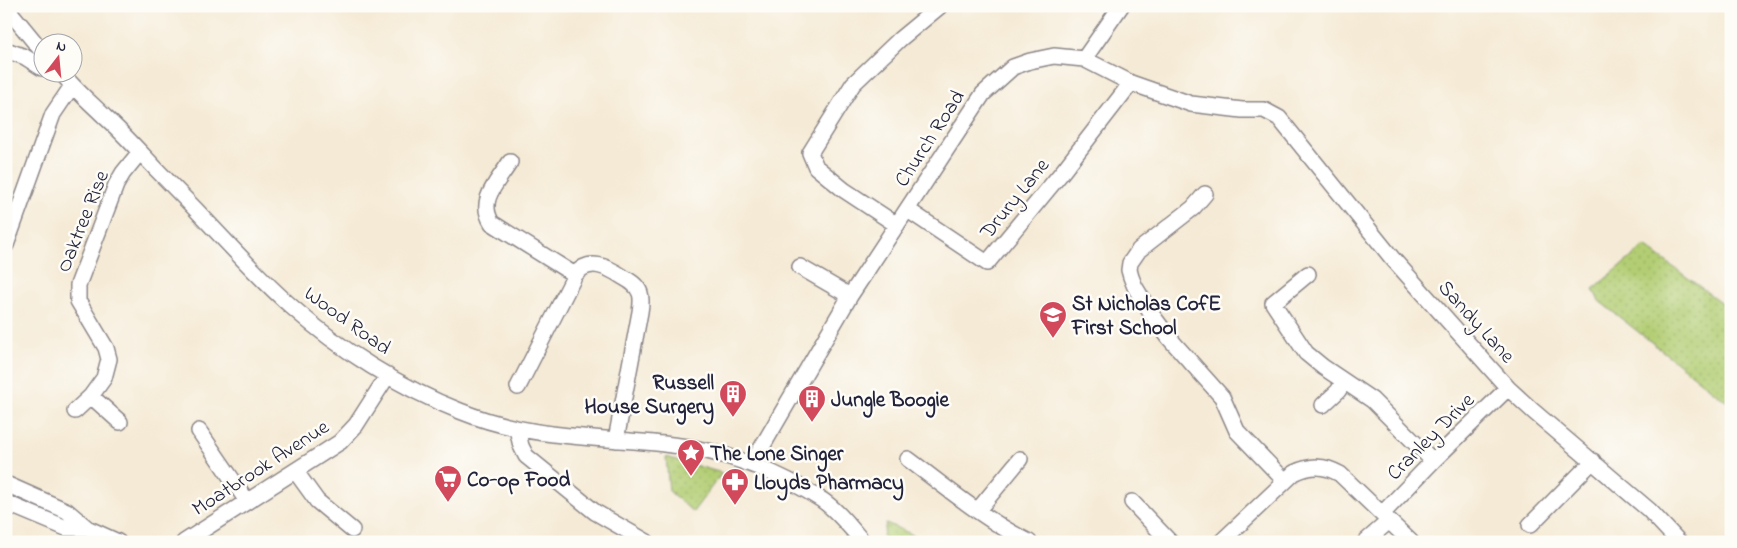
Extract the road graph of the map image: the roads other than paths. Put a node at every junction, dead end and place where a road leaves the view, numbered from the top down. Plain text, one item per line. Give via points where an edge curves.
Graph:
1 (940, 6) edge
2 (1121, 6) edge
3 (6, 7) edge
4 (32, 39) edge
5 (6, 50) edge
6 (1084, 59) junction
7 (32, 61) edge
8 (66, 82) edge
9 (69, 82) edge
10 (1131, 83) junction
11 (72, 86) junction
12 (1264, 110) joint
13 (140, 152) junction
14 (510, 162) dead end
15 (1205, 194) dead end
16 (908, 210) junction
17 (897, 225) junction
18 (6, 245) edge
19 (800, 267) dead end
20 (1308, 274) dead end
21 (575, 275) junction
22 (850, 296) junction
23 (388, 375) junction
24 (1344, 382) junction
25 (518, 387) dead end
26 (1508, 388) junction
27 (91, 396) junction
28 (1323, 405) dead end
29 (75, 411) dead end
30 (120, 422) dead end
31 (517, 428) junction
32 (199, 431) dead end
33 (616, 440) junction
34 (908, 459) dead end
35 (1020, 459) dead end
36 (1433, 461) junction
37 (1593, 461) junction
38 (752, 464) junction
39 (296, 472) junction
40 (1285, 481) junction
41 (6, 484) edge
42 (247, 501) junction
43 (1132, 502) dead end
44 (6, 503) edge
45 (978, 510) junction
46 (1386, 517) junction
47 (1530, 525) dead end
48 (86, 528) junction
49 (352, 530) dead end
50 (1006, 536) edge
51 (118, 542) edge
52 (184, 542) edge
53 (647, 542) edge
54 (863, 542) edge
55 (1029, 542) edge
56 (1170, 542) edge
57 (1220, 542) edge
58 (1365, 542) edge
59 (1411, 542) edge
60 (1679, 542) edge

1 - 17 street via 853,84 810,153 816,167
2 - 6 street
3 - 4 street
5 - 7 street
6 - 10 street, Church Road
6 - 16 street, Church Road via 1054,56 1013,67 982,94
8 - 11 street
9 - 11 street, Wood Road
10 - 12 street, Church Road via 1191,104
10 - 16 street, Drury Lane via 987,263
11 - 13 street, Wood Road
11 - 18 street via 53,114
12 - 26 street, Sandy Lane via 1279,118 1392,258
13 - 23 street, Wood Road via 273,290 340,344
13 - 27 street, Oaktree Rise via 116,185 78,285 78,301 106,348 109,359 104,378
14 - 21 street via 490,194 487,215 499,229
15 - 40 street via 1193,208 1139,250 1129,270 1152,315 1222,397 1236,432
16 - 17 street, Church Road
17 - 22 street, Church Road
19 - 22 street
20 - 24 street via 1273,303 1306,353
21 - 25 street
21 - 33 street via 578,270 592,265 609,267 636,286 642,300
22 - 38 street, Church Road
23 - 31 street, Wood Road via 452,408
23 - 39 street, Moatbrook Avenue via 348,435
24 - 28 street
24 - 36 street via 1372,400
26 - 36 street, Cranley Drive
26 - 37 street, Sandy Lane
27 - 29 street, Oaktree Rise
27 - 30 street
31 - 33 street, Wood Road via 547,435
31 - 53 street via 526,456 595,512
32 - 42 street
33 - 38 street, Wood Road via 690,447
34 - 45 street
35 - 45 street
36 - 46 street, Cranley Drive
37 - 47 street
37 - 60 street, Sandy Lane via 1649,510
38 - 54 street, Wood Road via 824,501
39 - 42 street, Moatbrook Avenue
39 - 49 street via 317,501
40 - 46 street via 1303,469 1330,468
40 - 57 street
41 - 48 street via 67,511
42 - 52 street, Moatbrook Avenue
43 - 56 street
44 - 48 street via 66,528
45 - 50 street
46 - 58 street, Cranley Drive
46 - 59 street
48 - 51 street
50 - 55 street

